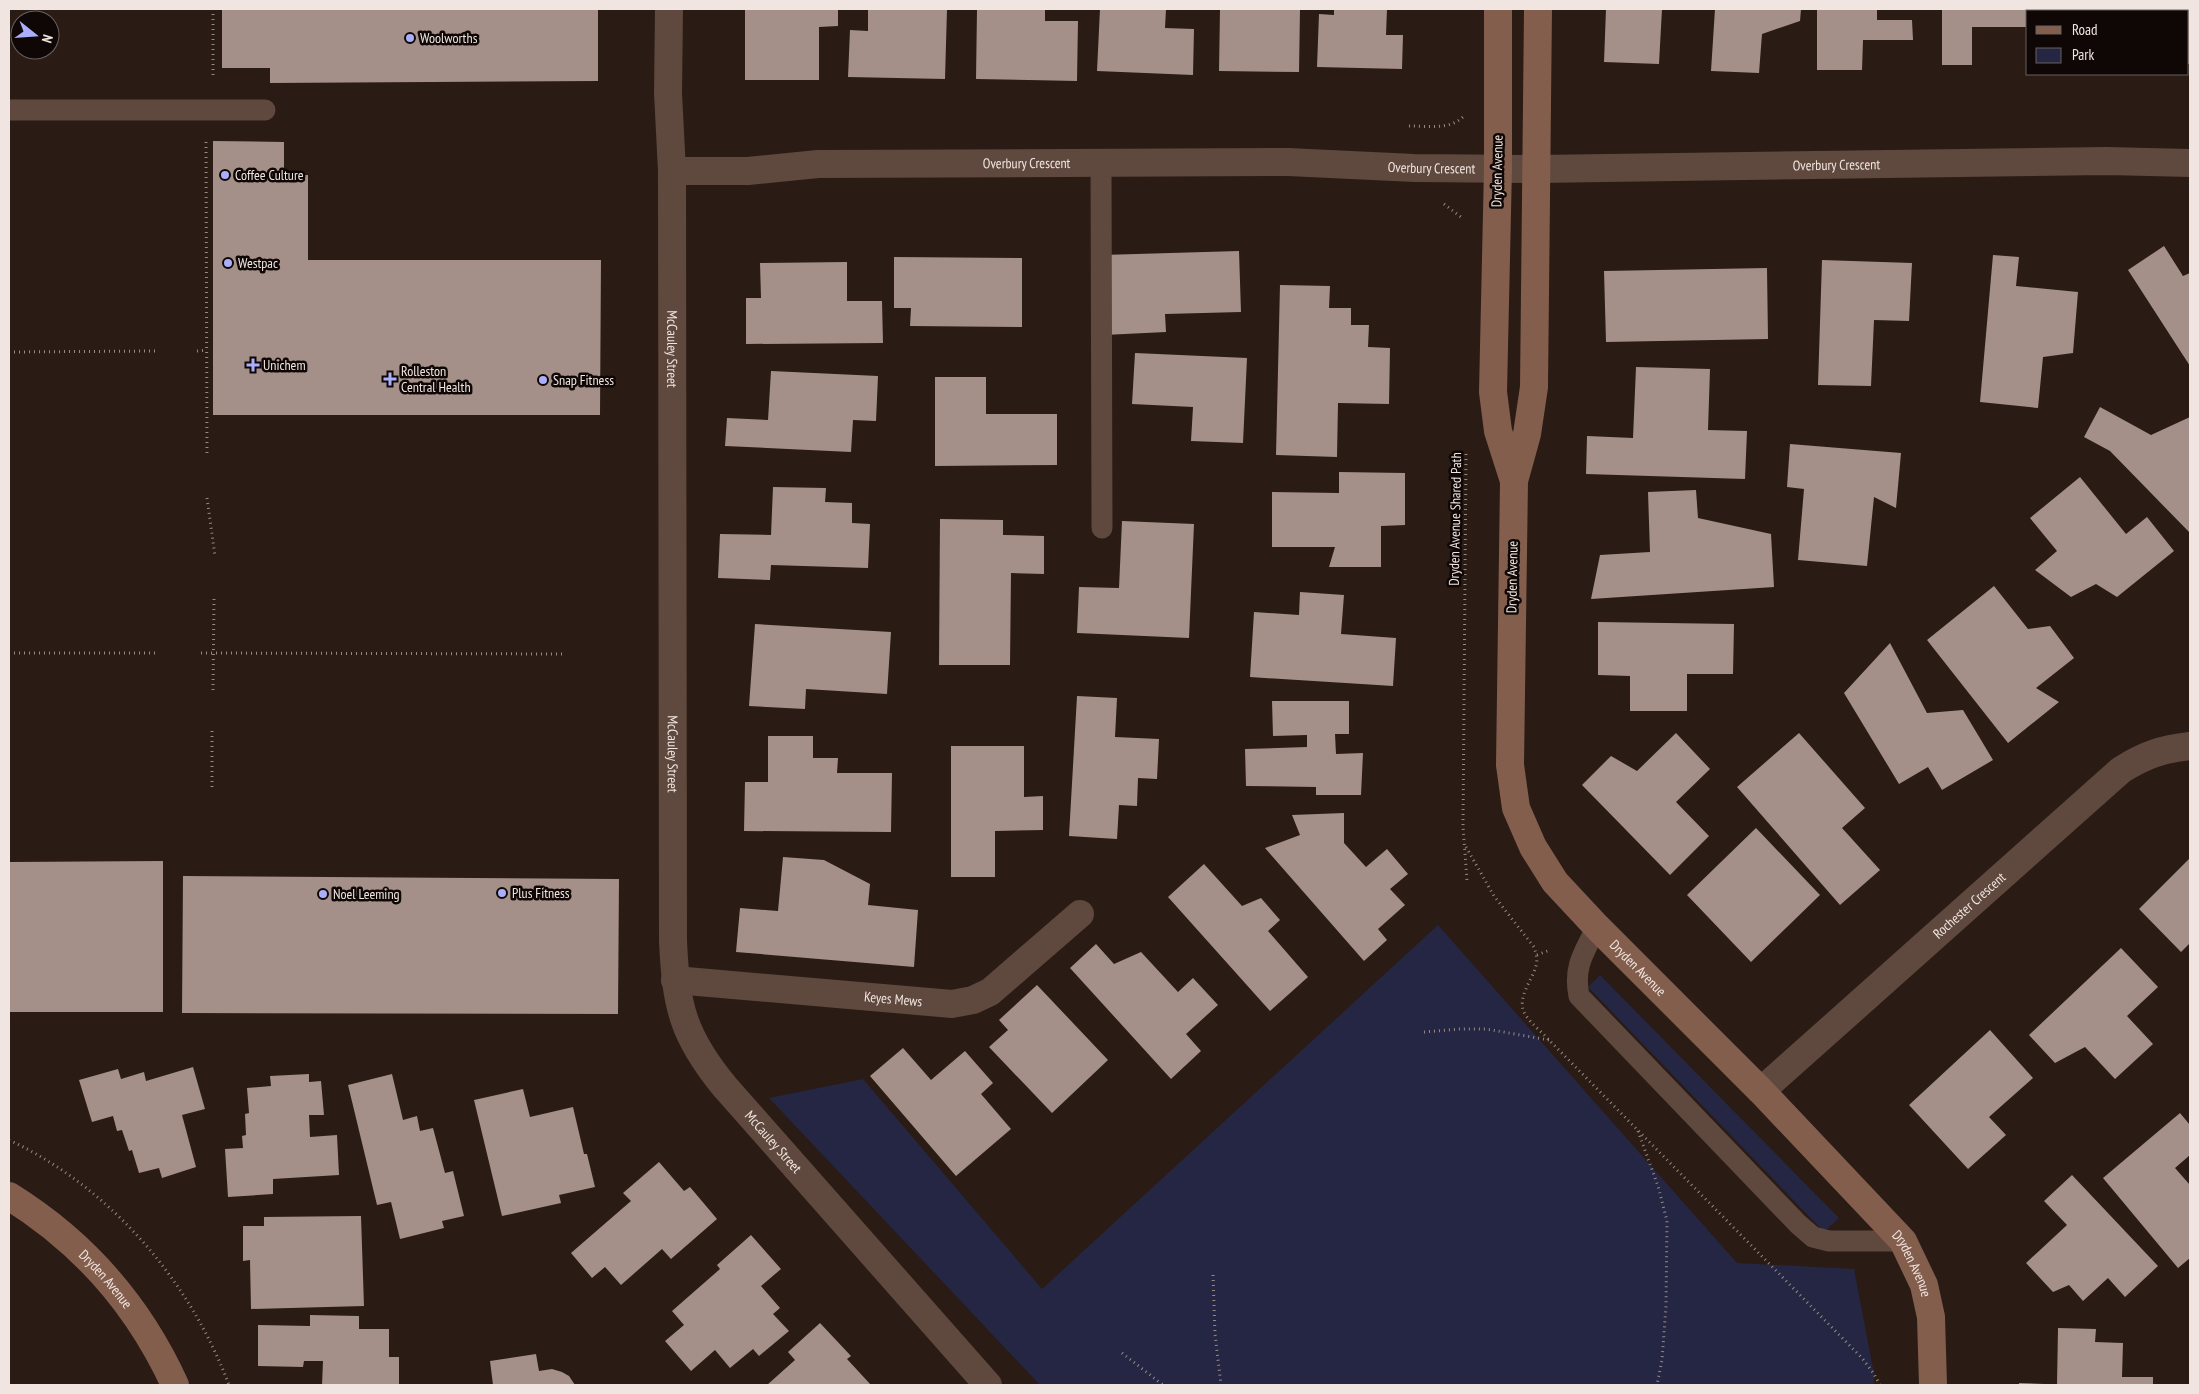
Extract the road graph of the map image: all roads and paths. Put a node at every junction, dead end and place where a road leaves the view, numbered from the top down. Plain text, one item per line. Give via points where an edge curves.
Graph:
1 (213, 9) edge
2 (669, 9) edge
3 (1498, 9) edge
4 (1538, 9) edge
5 (221, 77) dead end
6 (9, 110) edge
7 (265, 110) dead end
8 (1465, 114) dead end
9 (1409, 126) dead end
10 (206, 137) dead end
11 (1101, 163) junction
12 (2190, 163) edge
13 (1498, 168) junction
14 (1537, 169) junction
15 (672, 171) junction
16 (1438, 202) dead end
17 (1463, 219) dead end
18 (207, 350) junction
19 (155, 351) dead end
20 (198, 351) dead end
21 (9, 352) edge
22 (1466, 445) dead end
23 (207, 456) dead end
24 (1514, 482) junction
25 (207, 498) dead end
26 (1102, 528) dead end
27 (215, 556) dead end
28 (214, 598) dead end
29 (9, 653) edge
30 (158, 653) dead end
31 (201, 653) dead end
32 (214, 653) junction
33 (566, 654) dead end
34 (213, 690) dead end
35 (212, 731) dead end
36 (2190, 746) edge
37 (212, 790) dead end
38 (1464, 844) junction
39 (1467, 880) dead end
40 (1080, 914) dead end
41 (1597, 927) junction
42 (675, 980) junction
43 (1424, 1032) dead end
44 (1549, 1040) junction
45 (1761, 1092) junction
46 (1638, 1130) junction
47 (9, 1140) edge
48 (9, 1196) edge
49 (1903, 1242) junction
50 (1213, 1276) dead end
51 (1122, 1353) dead end
52 (174, 1385) edge
53 (229, 1385) edge
54 (988, 1385) edge
55 (1163, 1385) edge
56 (1221, 1385) edge
57 (1657, 1385) edge
58 (1880, 1385) edge
59 (1933, 1385) edge

1 - 5 path via 213,76
2 - 15 street, McCauley Street via 668,93
3 - 13 street, Dryden Avenue
4 - 14 street, Dryden Avenue
6 - 7 lane
8 - 9 path via 1455,124
10 - 18 path
11 - 13 street, Overbury Crescent via 1288,162
11 - 15 street, Overbury Crescent via 818,164 748,170
11 - 26 lane
12 - 14 street, Overbury Crescent via 2087,161
13 - 14 street, Overbury Crescent
13 - 24 street, Dryden Avenue via 1493,392 1498,431
14 - 24 street, Dryden Avenue via 1534,387 1527,434
15 - 42 street, McCauley Street
16 - 17 path
18 - 20 path
18 - 23 path
19 - 21 path
22 - 38 path, Dryden Avenue Shared Path
24 - 41 street, Dryden Avenue via 1510,765 1516,808 1533,847 1555,882
25 - 27 path
28 - 32 path
29 - 30 path
31 - 32 path
32 - 33 path
32 - 34 path
35 - 37 path
36 - 45 street, Rochester Crescent via 2166,748 2121,770
38 - 39 path, Dryden Avenue Shared Path
38 - 44 path via 1494,896 1534,947 1537,965 1525,989 1525,1013
40 - 42 street, Keyes Mews via 990,992 973,1000 952,1004
41 - 45 street, Dryden Avenue
41 - 49 lane via 1579,962 1578,996 1798,1224 1813,1237 1829,1240
42 - 54 street, McCauley Street via 681,1014 707,1066
43 - 44 path via 1486,1029
44 - 46 path
45 - 49 street, Dryden Avenue
46 - 57 path via 1667,1221 1666,1306
46 - 58 path via 1862,1358
47 - 53 path via 66,1174 139,1237 196,1317
48 - 52 street, Dryden Avenue via 58,1230 102,1271 140,1321
49 - 59 street, Dryden Avenue via 1924,1285 1930,1317
50 - 56 path
51 - 55 path

